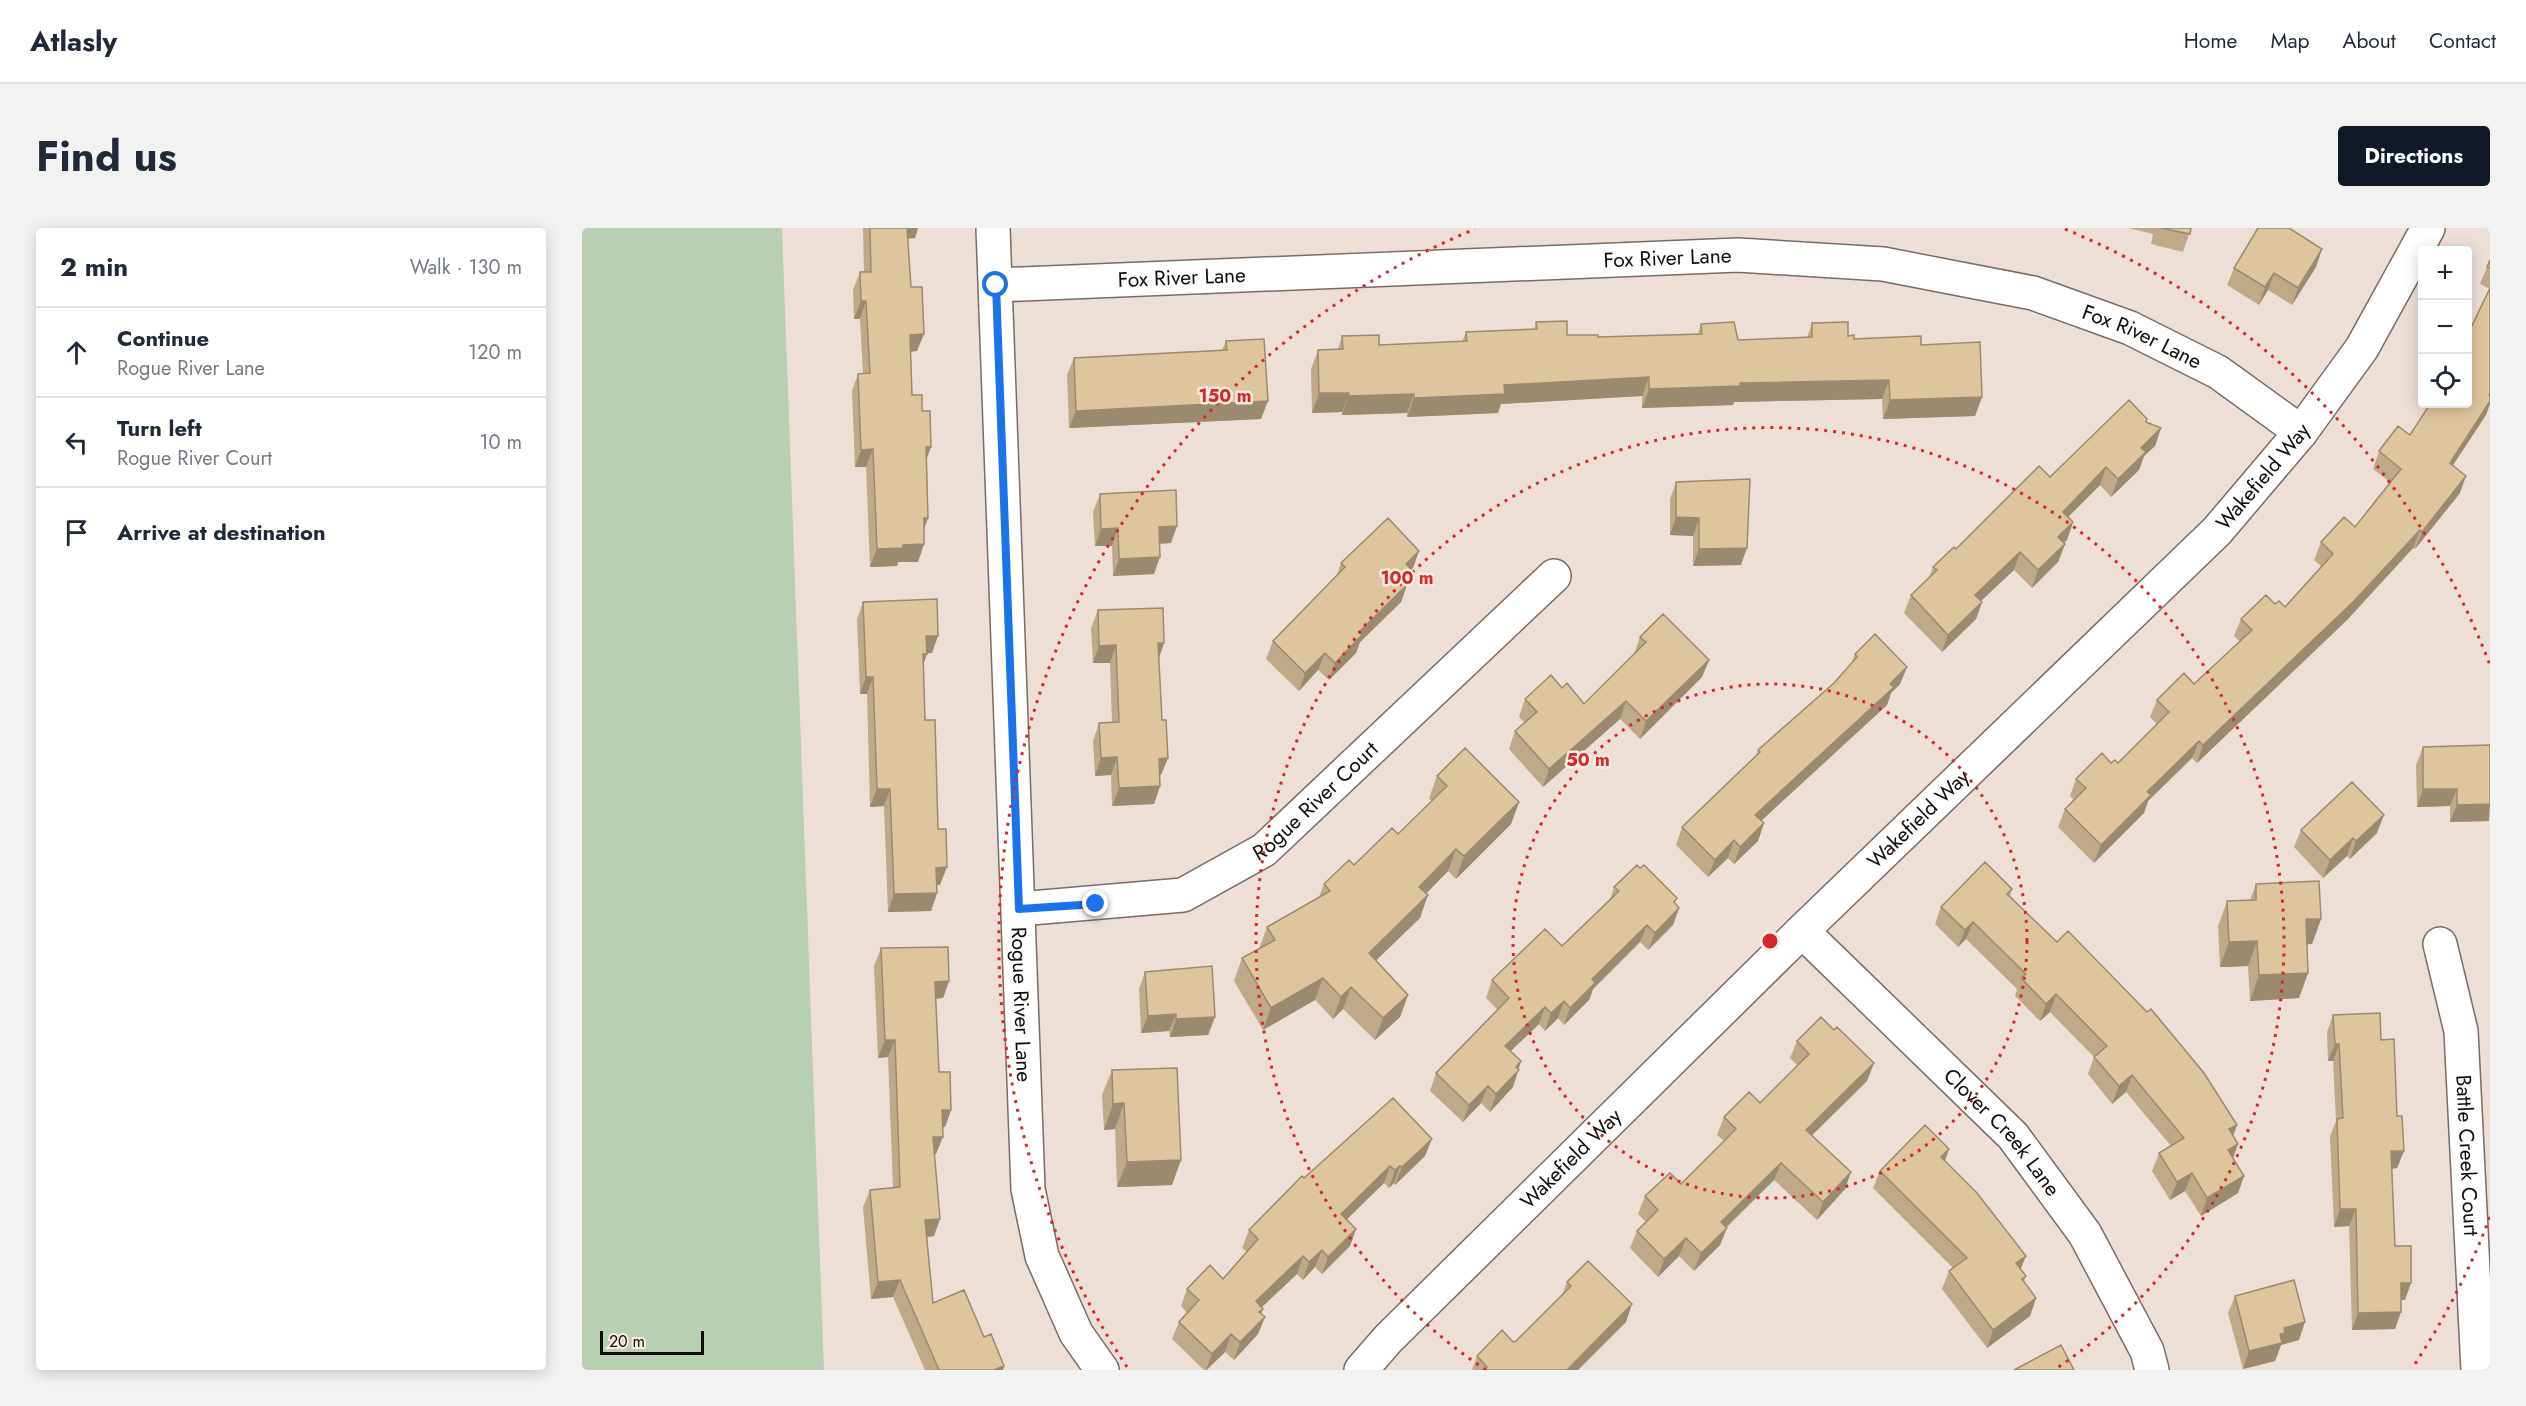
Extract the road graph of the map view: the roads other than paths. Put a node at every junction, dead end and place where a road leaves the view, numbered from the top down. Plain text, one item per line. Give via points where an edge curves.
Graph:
1 (993, 228) edge
2 (2428, 228) edge
3 (996, 285) junction
4 (2301, 432) junction
5 (1554, 576) dead end
6 (1019, 909) junction
7 (1802, 931) junction
8 (2440, 944) dead end
9 (1102, 1370) edge
10 (1361, 1370) edge
11 (2152, 1370) edge
12 (2478, 1370) edge

1 - 3 street, Rogue River Lane
2 - 4 street, Wakefield Way via 2362,348
3 - 4 street, Fox River Lane via 1738,255 1883,264 2033,292 2130,328 2218,372
3 - 6 street, Rogue River Lane
4 - 7 street, Wakefield Way via 2217,531
5 - 6 street, Rogue River Court via 1264,850 1182,895
6 - 9 street, Rogue River Lane via 1028,1189 1042,1256 1076,1333
7 - 10 street, Wakefield Way via 1388,1338
7 - 11 street, Clover Creek Lane via 2013,1136 2085,1234
8 - 12 street, Battle Creek Court via 2461,1031

